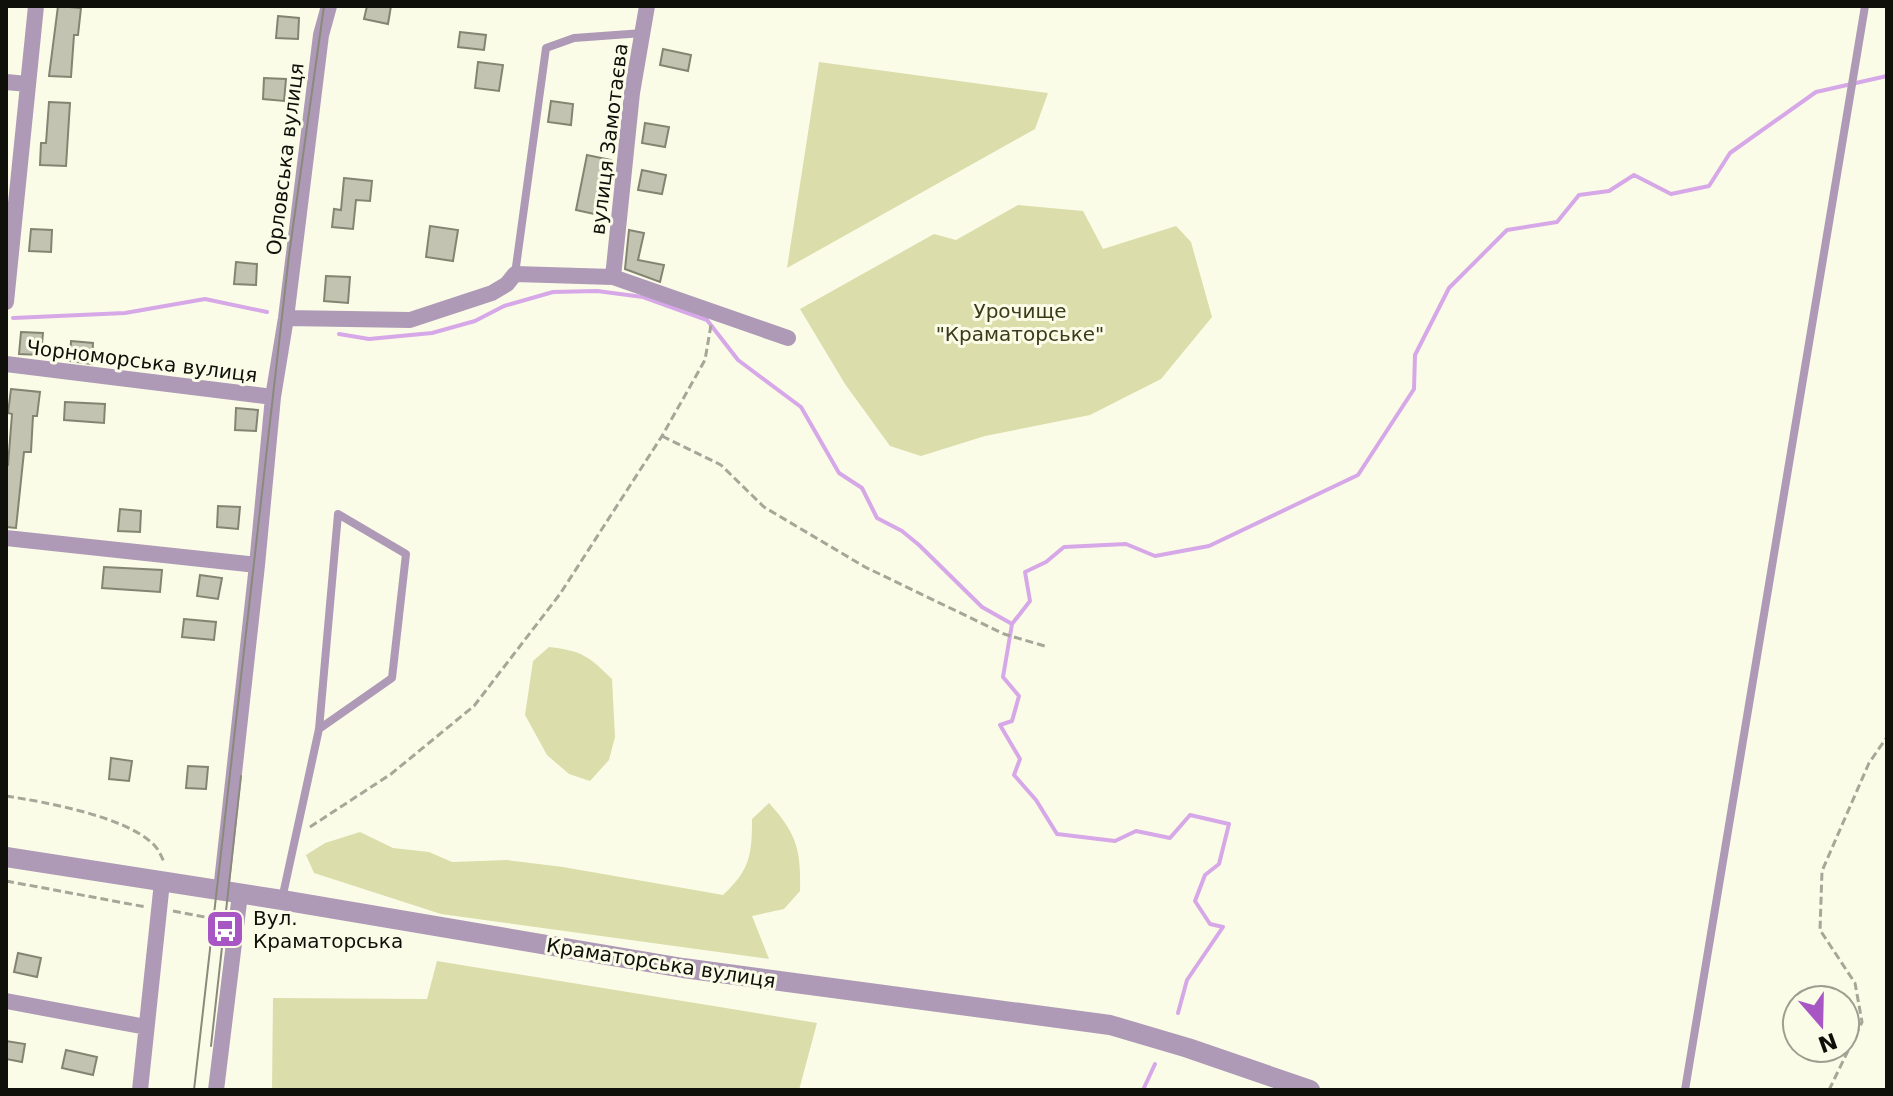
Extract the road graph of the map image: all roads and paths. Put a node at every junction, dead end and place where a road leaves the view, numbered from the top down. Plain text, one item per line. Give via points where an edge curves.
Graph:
1 (36, 6) edge
2 (329, 6) edge
3 (647, 6) edge
4 (1865, 6) edge
5 (643, 33) junction
6 (6, 82) edge
7 (27, 84) junction
8 (8, 261) edge
9 (515, 274) junction
10 (613, 277) junction
11 (6, 302) edge
12 (713, 312) junction
13 (286, 318) junction
14 (788, 338) dead end
15 (6, 364) edge
16 (273, 397) junction
17 (662, 436) junction
18 (6, 538) edge
19 (257, 565) junction
20 (1048, 647) dead end
21 (319, 729) junction
22 (1887, 737) edge
23 (6, 796) edge
24 (296, 835) junction
25 (6, 857) edge
26 (6, 881) edge
27 (168, 884) junction
28 (230, 892) junction
29 (282, 900) junction
30 (158, 909) junction
31 (236, 922) junction
32 (6, 1001) edge
33 (146, 1027) junction
34 (140, 1090) edge
35 (216, 1090) edge
36 (1310, 1090) edge
37 (1685, 1090) edge
38 (1829, 1090) edge

1 - 7 street
2 - 13 street, Орловська вулиця
3 - 5 street, вулиця Замотаєва
4 - 37 lane
5 - 9 lane via 574,38 546,48
5 - 10 street, вулиця Замотаєва
6 - 7 street
7 - 8 street
8 - 11 street
9 - 10 street
9 - 13 street via 492,293 410,320
10 - 12 street
12 - 14 street
12 - 17 path via 705,360
13 - 16 street, Орловська вулиця
15 - 16 street, Чорноморська вулиця
16 - 19 street, Орловська вулиця
17 - 20 path via 721,465 764,507 865,567 1004,634
17 - 24 path via 560,594 474,706 391,774
18 - 19 street
19 - 28 street, Орловська вулиця
21 - 21 lane via 330,606 338,514 406,554 392,678
21 - 24 lane
22 - 38 path via 1869,763 1822,871 1820,930 1855,983 1862,1022
23 - 27 path via 74,808 150,841 160,852
24 - 29 lane
25 - 27 street, Краматорська вулиця
26 - 30 path
27 - 28 street, Краматорська вулиця
27 - 30 street
28 - 29 street, Краматорська вулиця
28 - 31 street, Орловська вулиця
29 - 36 street, Краматорська вулиця via 683,968 1110,1025
30 - 31 path
30 - 33 street
31 - 35 street, Орловська вулиця
32 - 33 street
33 - 34 street

